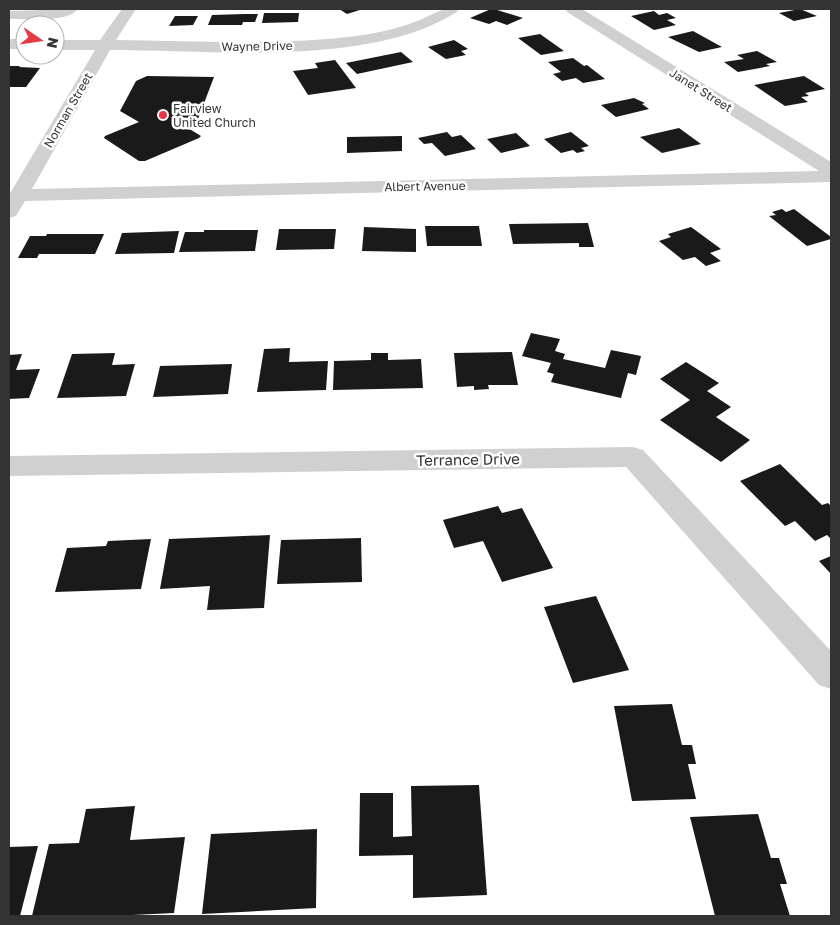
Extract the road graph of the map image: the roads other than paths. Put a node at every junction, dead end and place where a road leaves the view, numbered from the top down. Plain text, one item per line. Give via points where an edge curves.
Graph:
1 (71, 9) edge
2 (129, 9) edge
3 (452, 9) edge
4 (572, 9) edge
5 (14, 13) edge
6 (65, 45) edge
7 (106, 45) junction
8 (831, 170) edge
9 (831, 176) edge
10 (14, 203) edge
11 (9, 466) edge
12 (831, 674) edge

1 - 5 street via 61,14
2 - 7 street, Norman Street
3 - 7 street, Wayne Drive via 438,18 393,33 331,44 263,47
4 - 8 street, Janet Street
6 - 7 street, Wayne Drive
7 - 10 street, Norman Street
9 - 10 street, Albert Avenue
11 - 12 street, Terrance Drive via 633,457

